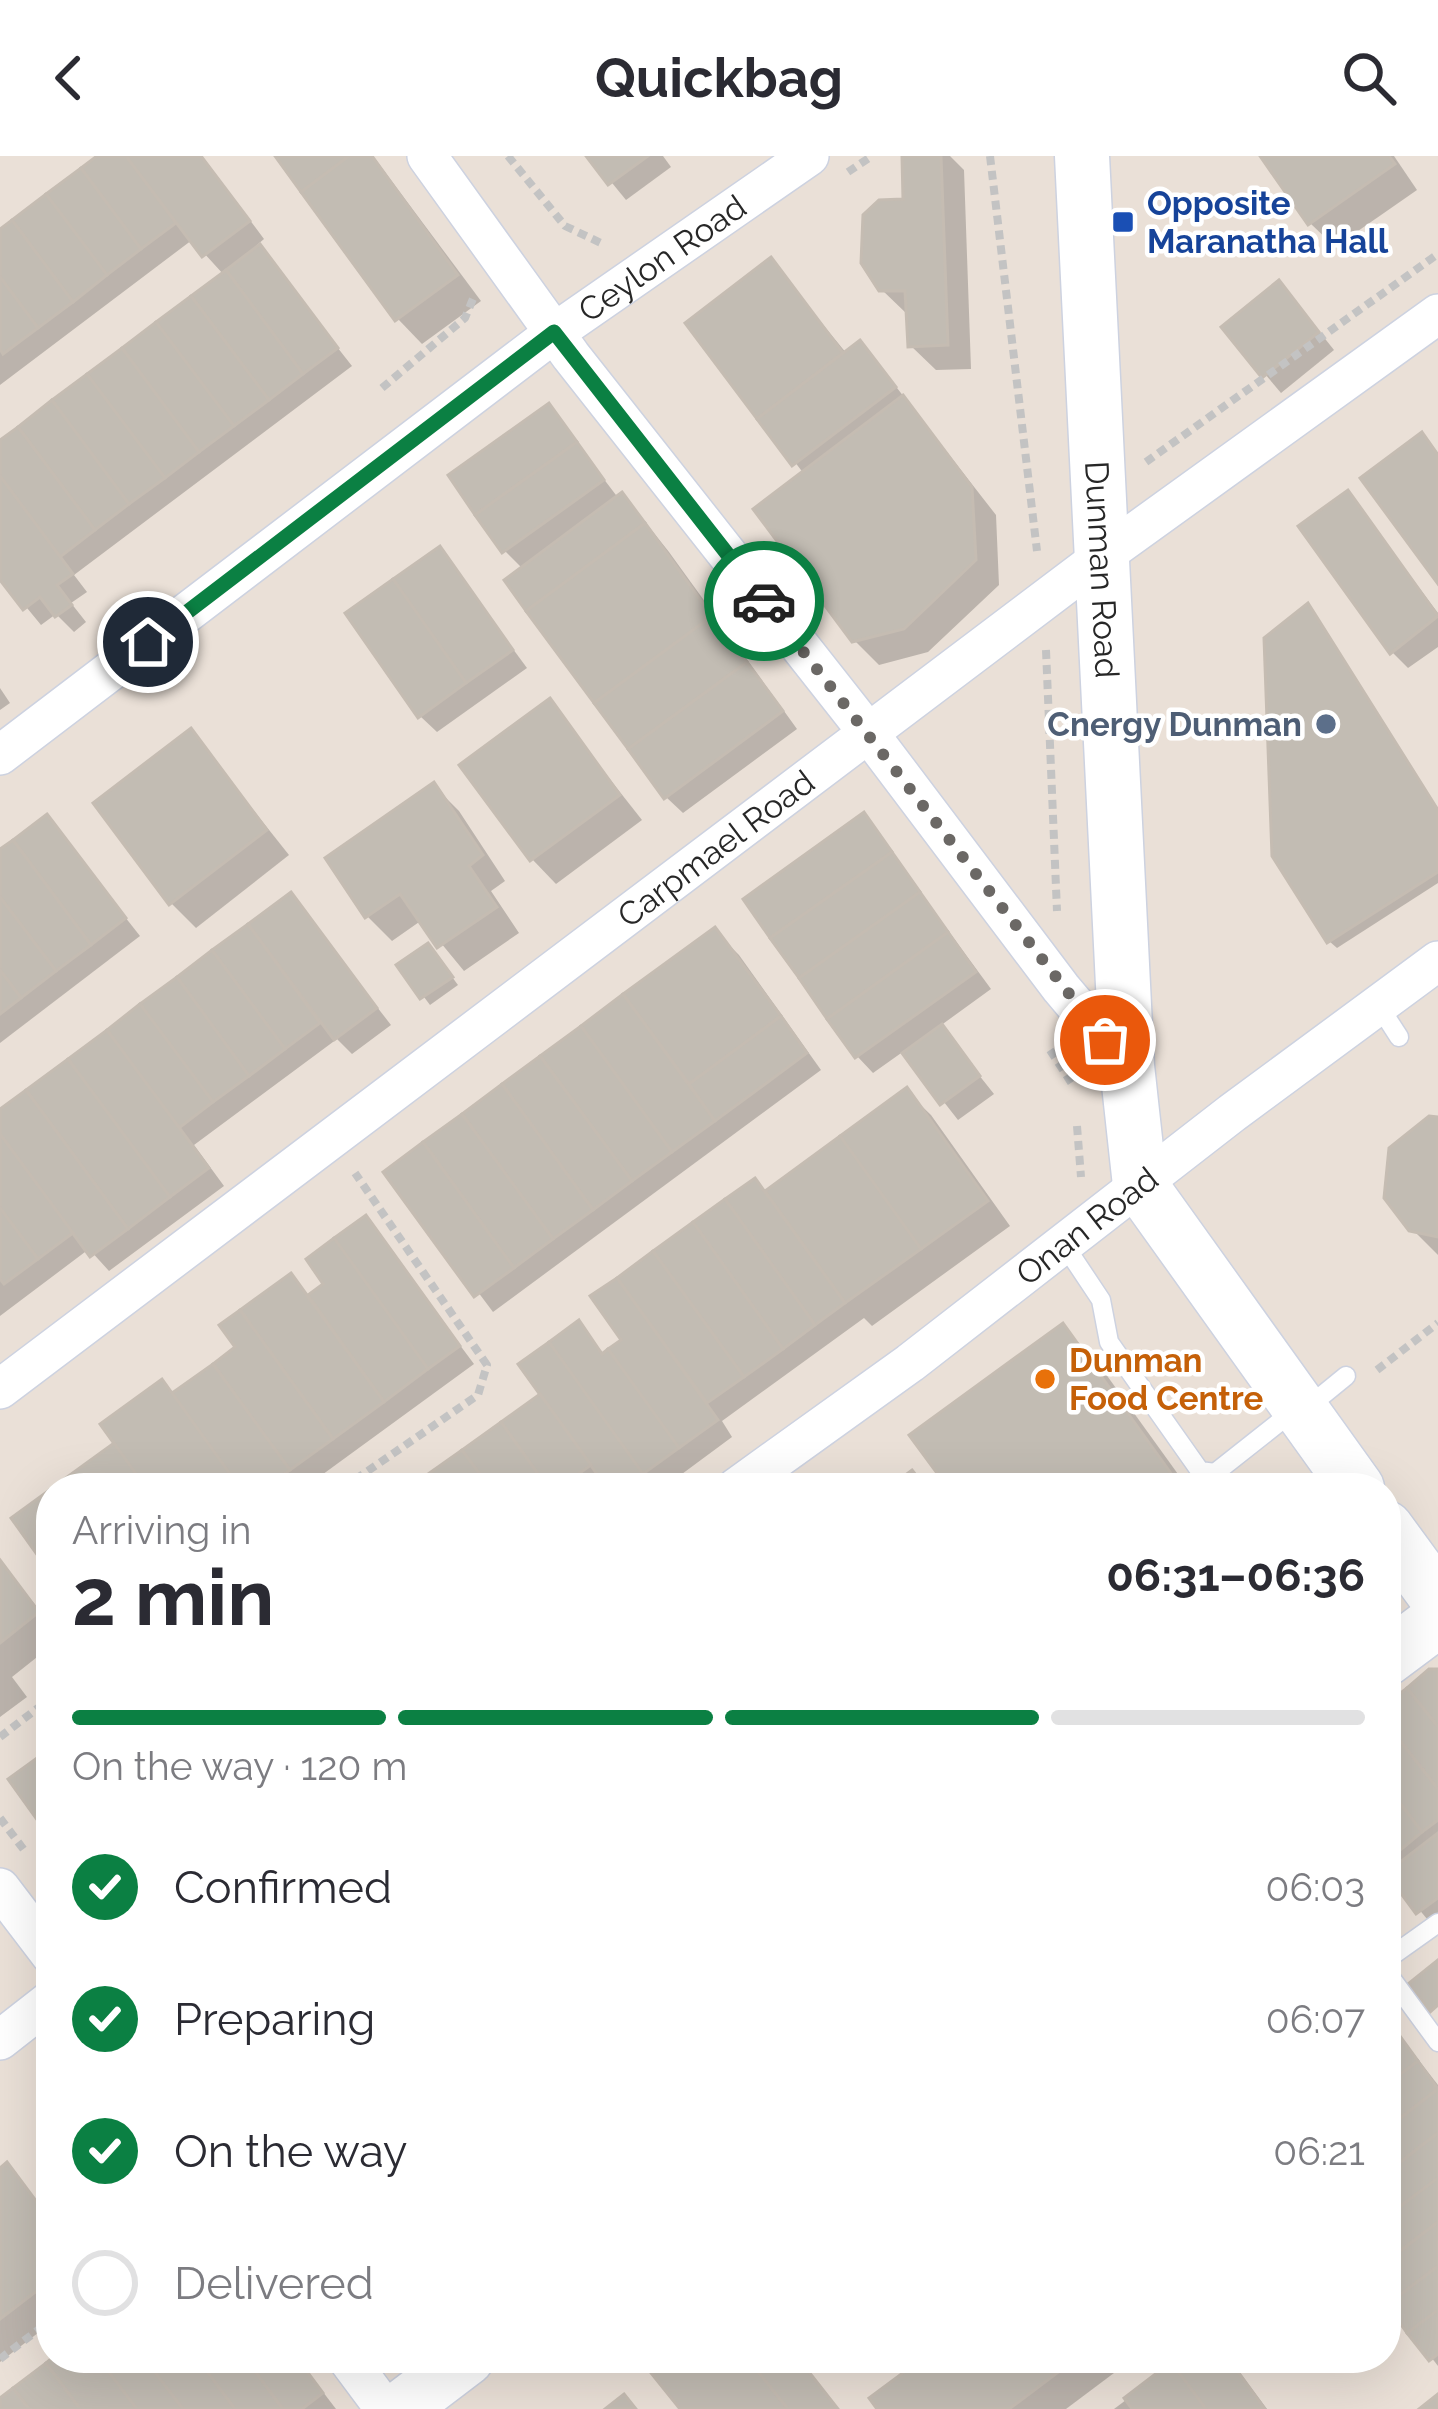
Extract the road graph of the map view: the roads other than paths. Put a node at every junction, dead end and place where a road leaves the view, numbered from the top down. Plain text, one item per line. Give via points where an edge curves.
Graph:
1 (427, 156) edge
2 (809, 156) edge
3 (1082, 156) edge
4 (1438, 314) edge
5 (554, 332) junction
6 (1104, 555) junction
7 (870, 735) junction
8 (0, 755) edge
9 (1438, 962) edge
10 (1127, 1066) junction
11 (1140, 1185) junction
12 (1065, 1246) junction
13 (1346, 1376) dead end
14 (0, 1389) edge
15 (1301, 1409) junction
16 (756, 1473) edge
17 (1347, 1473) edge
18 (1401, 1548) edge
19 (1438, 1599) edge
20 (1438, 1620) edge
21 (1401, 1648) edge
22 (0, 1888) edge
23 (1438, 1922) edge
24 (36, 1935) edge
25 (1401, 1949) edge
26 (1401, 1991) edge
27 (36, 2012) edge
28 (0, 2040) edge
29 (1438, 2042) edge
30 (358, 2373) edge
31 (447, 2373) edge
32 (385, 2409) edge
33 (400, 2409) edge

1 - 5 street
2 - 5 street, Ceylon Road
3 - 6 street, Dunman Road
4 - 6 street, Carpmael Road
5 - 7 street
5 - 8 street, Ceylon Road
6 - 7 street, Carpmael Road
6 - 10 street, Dunman Road
7 - 10 street
7 - 14 street, Carpmael Road
9 - 11 street, Onan Road via 1389,1021
10 - 11 street, Dunman Road
11 - 12 street, Onan Road
11 - 15 street, Dunman Road
12 - 15 lane via 1101,1300 1108,1342 1200,1471 1215,1473
12 - 16 street, Onan Road
13 - 15 lane
15 - 17 street, Dunman Road
18 - 19 street
20 - 21 street
22 - 24 street
23 - 25 lane
26 - 29 lane
27 - 28 street
30 - 32 street
31 - 33 street

